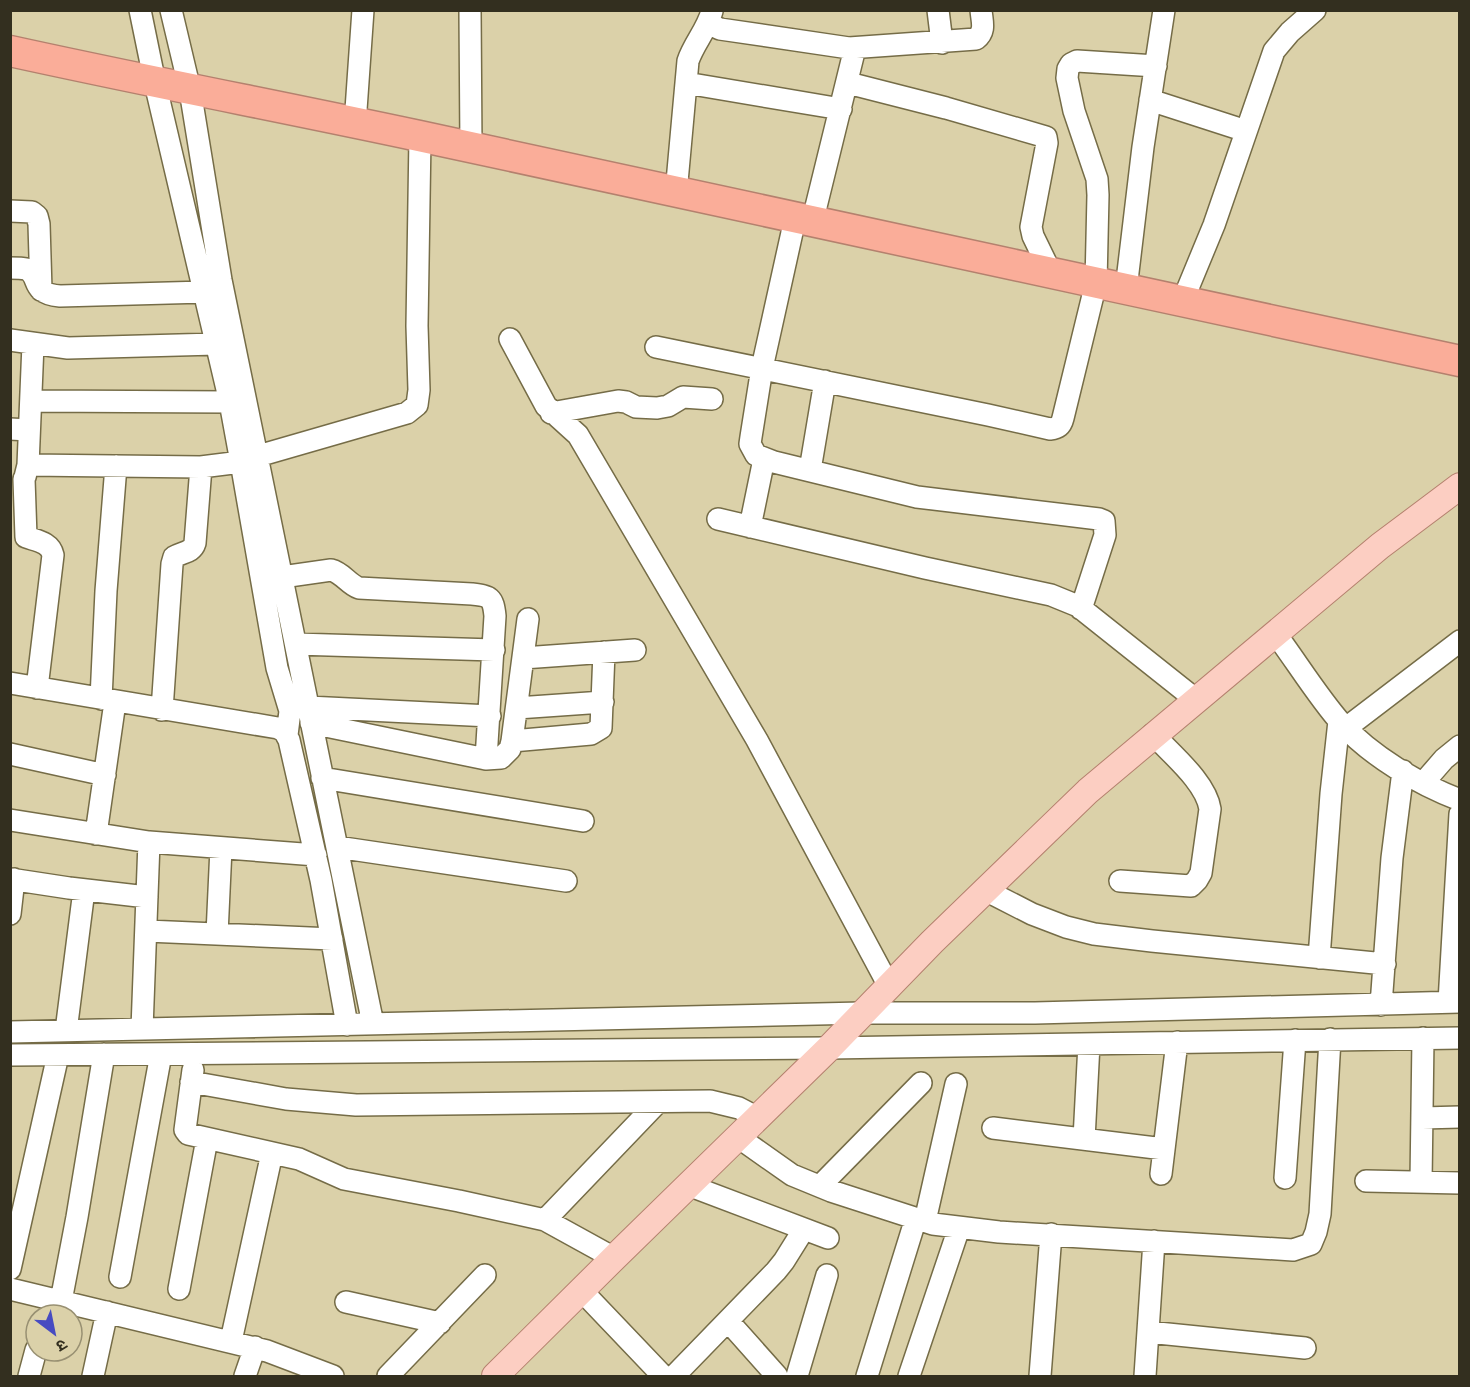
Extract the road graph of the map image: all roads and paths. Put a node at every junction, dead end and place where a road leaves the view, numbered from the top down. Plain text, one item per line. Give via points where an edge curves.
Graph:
1 (140, 10) edge
2 (171, 10) edge
3 (363, 10) edge
4 (470, 10) edge
5 (938, 10) edge
6 (981, 10) edge
7 (1164, 10) edge
8 (1315, 10) edge
9 (710, 17) edge
10 (942, 43) junction
11 (855, 48) junction
12 (10, 51) edge
13 (1156, 66) junction
14 (686, 83) junction
15 (848, 83) junction
16 (173, 87) junction
17 (1150, 100) junction
18 (841, 109) junction
19 (355, 124) junction
20 (1246, 131) junction
21 (420, 137) junction
22 (471, 149) junction
23 (676, 193) junction
24 (10, 211) edge
25 (803, 221) junction
26 (10, 268) edge
27 (1052, 273) junction
28 (1096, 283) junction
29 (1126, 289) junction
30 (41, 290) junction
31 (205, 292) junction
32 (1183, 300) junction
33 (510, 339) dead end
34 (10, 340) edge
35 (33, 344) junction
36 (216, 344) junction
37 (656, 346) dead end
38 (1460, 361) edge
39 (762, 368) junction
40 (825, 381) junction
41 (712, 399) dead end
42 (31, 400) junction
43 (230, 402) junction
44 (552, 413) junction
45 (20, 429) edge
46 (249, 459) junction
47 (764, 459) junction
48 (116, 466) junction
49 (201, 467) junction
50 (810, 470) junction
51 (21, 477) edge
52 (1460, 486) edge
53 (718, 519) dead end
54 (750, 527) junction
55 (18, 537) edge
56 (282, 577) junction
57 (1081, 609) junction
58 (528, 619) dead end
59 (1275, 633) junction
60 (1460, 641) edge
61 (296, 644) junction
62 (494, 650) junction
63 (635, 650) dead end
64 (604, 652) junction
65 (523, 658) junction
66 (10, 683) edge
67 (37, 688) junction
68 (1195, 699) junction
69 (108, 700) junction
70 (603, 702) junction
71 (517, 708) junction
72 (162, 710) junction
73 (310, 715) junction
74 (490, 716) junction
75 (1342, 724) junction
76 (1153, 734) junction
77 (287, 735) junction
78 (512, 741) junction
79 (1460, 746) edge
80 (10, 754) edge
81 (486, 759) junction
82 (1403, 771) junction
83 (105, 775) junction
84 (322, 778) junction
85 (1424, 782) junction
86 (1460, 800) edge
87 (1460, 814) edge
88 (10, 820) edge
89 (583, 821) dead end
90 (96, 834) junction
91 (149, 843) junction
92 (337, 847) junction
93 (221, 848) junction
94 (316, 855) junction
95 (12, 879) edge
96 (566, 881) dead end
97 (1120, 881) dead end
98 (84, 890) junction
99 (985, 890) junction
100 (147, 897) junction
101 (10, 914) edge
102 (147, 932) junction
103 (217, 934) junction
104 (332, 939) junction
105 (1456, 939) edge
106 (1319, 958) junction
107 (1385, 964) junction
108 (889, 986) junction
109 (1454, 1002) edge
110 (1381, 1005) junction
111 (859, 1016) junction
112 (373, 1024) junction
113 (347, 1025) junction
114 (142, 1029) junction
115 (66, 1031) junction
116 (10, 1032) edge
117 (1423, 1038) junction
118 (1460, 1038) edge
119 (1330, 1039) junction
120 (1295, 1040) junction
121 (1177, 1042) junction
122 (834, 1043) junction
123 (1089, 1044) junction
124 (104, 1054) junction
125 (161, 1054) junction
126 (196, 1054) junction
127 (10, 1055) edge
128 (58, 1055) junction
129 (191, 1082) junction
130 (921, 1083) dead end
131 (956, 1084) dead end
132 (658, 1102) junction
133 (1460, 1117) edge
134 (1422, 1118) junction
135 (758, 1119) junction
136 (993, 1128) dead end
137 (738, 1137) junction
138 (207, 1139) junction
139 (1084, 1139) junction
140 (1164, 1149) junction
141 (272, 1153) junction
142 (1161, 1174) dead end
143 (1285, 1178) dead end
144 (1366, 1181) dead end
145 (1421, 1182) junction
146 (1460, 1183) edge
147 (688, 1185) junction
148 (820, 1186) junction
149 (920, 1219) junction
150 (545, 1220) junction
151 (959, 1228) junction
152 (804, 1229) junction
153 (1051, 1234) junction
154 (828, 1238) dead end
155 (1154, 1241) junction
156 (614, 1258) junction
157 (10, 1269) edge
158 (485, 1275) dead end
159 (827, 1275) dead end
160 (120, 1277) dead end
161 (179, 1289) dead end
162 (10, 1290) edge
163 (581, 1290) junction
164 (61, 1301) junction
165 (346, 1302) dead end
166 (107, 1312) junction
167 (728, 1321) junction
168 (440, 1323) junction
169 (1148, 1332) junction
170 (231, 1341) junction
171 (255, 1347) junction
172 (1305, 1348) dead end
173 (93, 1377) edge
174 (245, 1377) edge
175 (333, 1377) edge
176 (388, 1377) edge
177 (495, 1377) edge
178 (663, 1377) edge
179 (674, 1377) edge
180 (777, 1377) edge
181 (797, 1377) edge
182 (867, 1377) edge
183 (909, 1377) edge
184 (1040, 1377) edge
185 (1145, 1377) edge

1 - 16 street
2 - 16 street
3 - 19 street
4 - 22 street
5 - 10 street
6 - 10 street via 981,35 967,41
7 - 13 street
8 - 20 street via 1274,51
9 - 11 street via 720,29
9 - 14 street via 691,52
10 - 11 street
11 - 15 street
12 - 16 highway
13 - 17 street
13 - 28 street via 1077,61 1068,69 1074,111 1097,179
14 - 18 street
14 - 23 street
15 - 18 street
15 - 27 street via 1046,137 1031,227
16 - 19 highway
16 - 31 street
16 - 46 street via 220,280
17 - 20 street
17 - 29 street
18 - 25 street
19 - 21 highway
20 - 32 street
21 - 22 highway
21 - 46 street via 417,405 407,413
22 - 23 highway
23 - 25 highway
24 - 30 street via 32,212 37,216
25 - 27 highway
25 - 39 street
26 - 30 street via 30,271
27 - 28 highway
28 - 29 highway
28 - 40 street via 1063,418 1057,428
29 - 32 highway
30 - 31 street via 46,295 60,296
31 - 36 street
32 - 38 highway
33 - 44 street
34 - 35 street
35 - 36 street via 68,348
35 - 42 street
36 - 43 street
37 - 39 street
39 - 40 street
39 - 47 street via 750,444 756,455
40 - 50 street
41 - 44 street via 683,398 657,408 618,401
42 - 43 street
42 - 45 street
43 - 46 street
44 - 108 street via 578,435 591,457 757,740
45 - 51 street
46 - 49 street
46 - 56 street
46 - 77 street via 277,668 290,711
47 - 50 street
47 - 54 street
48 - 49 street
48 - 51 street
48 - 69 street via 106,591
49 - 72 street via 193,548 174,557 172,564
50 - 57 street via 917,497 1104,521 1105,535
51 - 55 street
52 - 59 main road
53 - 54 street
54 - 57 street via 1051,595
55 - 67 street via 47,544 54,555
56 - 61 street
56 - 62 street via 331,570 359,588 486,595 494,604
57 - 68 street
58 - 65 street
59 - 68 main road
59 - 75 street
60 - 75 street
61 - 62 street
61 - 73 street
62 - 74 street
63 - 64 street
64 - 65 street
64 - 70 street
65 - 71 street
66 - 67 street
67 - 69 street
68 - 76 main road
69 - 72 street
69 - 83 street
70 - 71 street
70 - 78 street via 603,720 597,732
71 - 78 street
72 - 77 street via 278,728
73 - 74 street
73 - 81 street
73 - 84 street
74 - 81 street
75 - 82 street via 1374,753
75 - 106 street via 1331,794
76 - 97 street via 1199,784 1208,800 1201,873 1191,886
76 - 99 main road
77 - 94 street
78 - 81 street via 506,755
79 - 85 street
80 - 83 street
82 - 85 street
82 - 107 street
83 - 90 street
84 - 89 street
84 - 92 street
85 - 86 street
87 - 105 street
88 - 90 street
90 - 91 street
91 - 93 street
91 - 100 street
92 - 96 street
92 - 112 street
93 - 94 street
93 - 103 street
94 - 104 street
95 - 98 street
95 - 101 street
98 - 100 street
98 - 115 street
99 - 106 street via 1032,914 1080,931
99 - 108 main road
100 - 102 street
102 - 103 street
102 - 114 street
103 - 104 street
104 - 113 street
105 - 109 street
106 - 107 street
107 - 110 street
108 - 111 main road
109 - 110 street
110 - 111 street
111 - 112 street
111 - 122 main road
112 - 113 street
113 - 114 street
114 - 115 street
115 - 116 street
117 - 118 street
117 - 119 street
117 - 134 street
119 - 120 street
119 - 155 street via 1320,1214 1311,1244 1293,1250
120 - 121 street
120 - 143 street
121 - 123 street
121 - 140 street
122 - 123 street
122 - 126 street
122 - 135 main road
123 - 139 street
124 - 125 street
124 - 128 street
124 - 164 street
125 - 126 street
125 - 160 street
126 - 129 street
127 - 128 street
128 - 157 street
129 - 132 street via 285,1099 356,1105
129 - 138 street via 185,1130
130 - 148 street
131 - 149 street
132 - 135 street via 727,1103
132 - 150 street
133 - 134 street
134 - 145 street
135 - 137 main road
136 - 139 street
137 - 147 main road
137 - 148 street via 792,1175
138 - 141 street
138 - 161 street
139 - 140 street
140 - 142 street
141 - 150 street via 299,1159 344,1179
141 - 170 street
144 - 145 street
145 - 146 street
147 - 152 street
147 - 156 main road
148 - 149 street
149 - 151 street
149 - 182 street
150 - 156 street
151 - 153 street
151 - 183 street
152 - 154 street
152 - 167 street via 784,1261
153 - 155 street
153 - 184 street
155 - 169 street
156 - 163 main road
158 - 168 street
159 - 181 street
162 - 164 street
163 - 177 main road
163 - 178 street
164 - 166 street
165 - 168 street
166 - 170 street
166 - 173 street
167 - 179 street
167 - 180 street
168 - 176 street
169 - 172 street
169 - 185 street
170 - 171 street
171 - 174 street
171 - 175 street

